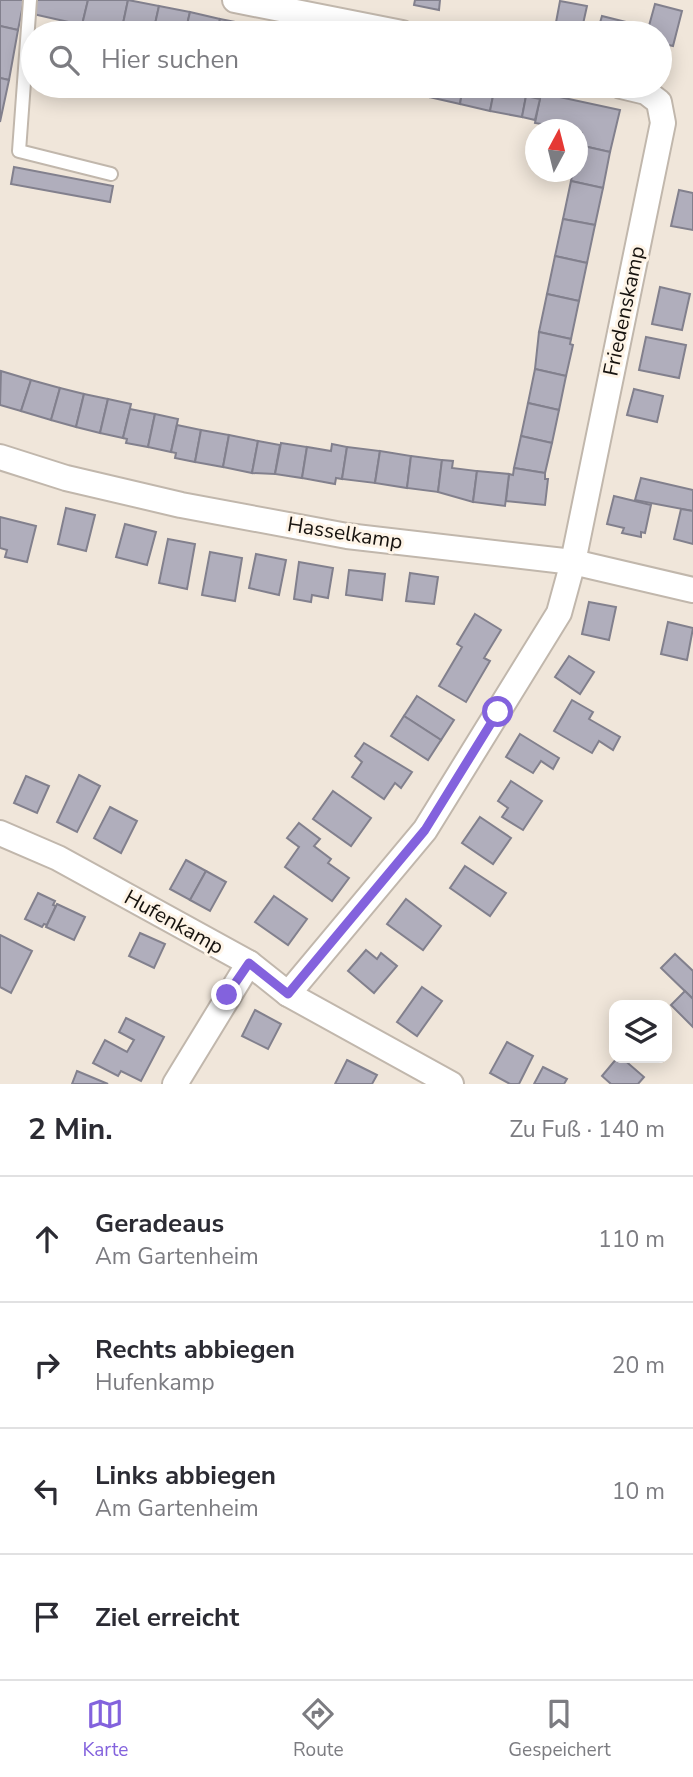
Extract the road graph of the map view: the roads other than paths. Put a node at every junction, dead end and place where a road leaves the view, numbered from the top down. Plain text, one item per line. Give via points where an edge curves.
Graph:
1 (30, 0) edge
2 (235, 0) edge
3 (28, 21) edge
4 (341, 21) edge
5 (23, 98) edge
6 (654, 98) edge
7 (111, 174) dead end
8 (0, 457) edge
9 (573, 562) junction
10 (693, 590) edge
11 (0, 833) edge
12 (249, 963) junction
13 (288, 994) junction
14 (175, 1084) edge
15 (451, 1084) edge

1 - 3 lane
2 - 4 street
5 - 7 lane via 19,151
6 - 9 street, Friedenskamp via 663,123
8 - 9 street, Hasselkamp via 181,505 334,534
9 - 10 street, Hasselkamp
9 - 13 street via 559,613 425,830
11 - 12 street, Hufenkamp via 58,858
12 - 13 street, Hufenkamp
12 - 14 street
13 - 15 street, Hufenkamp

